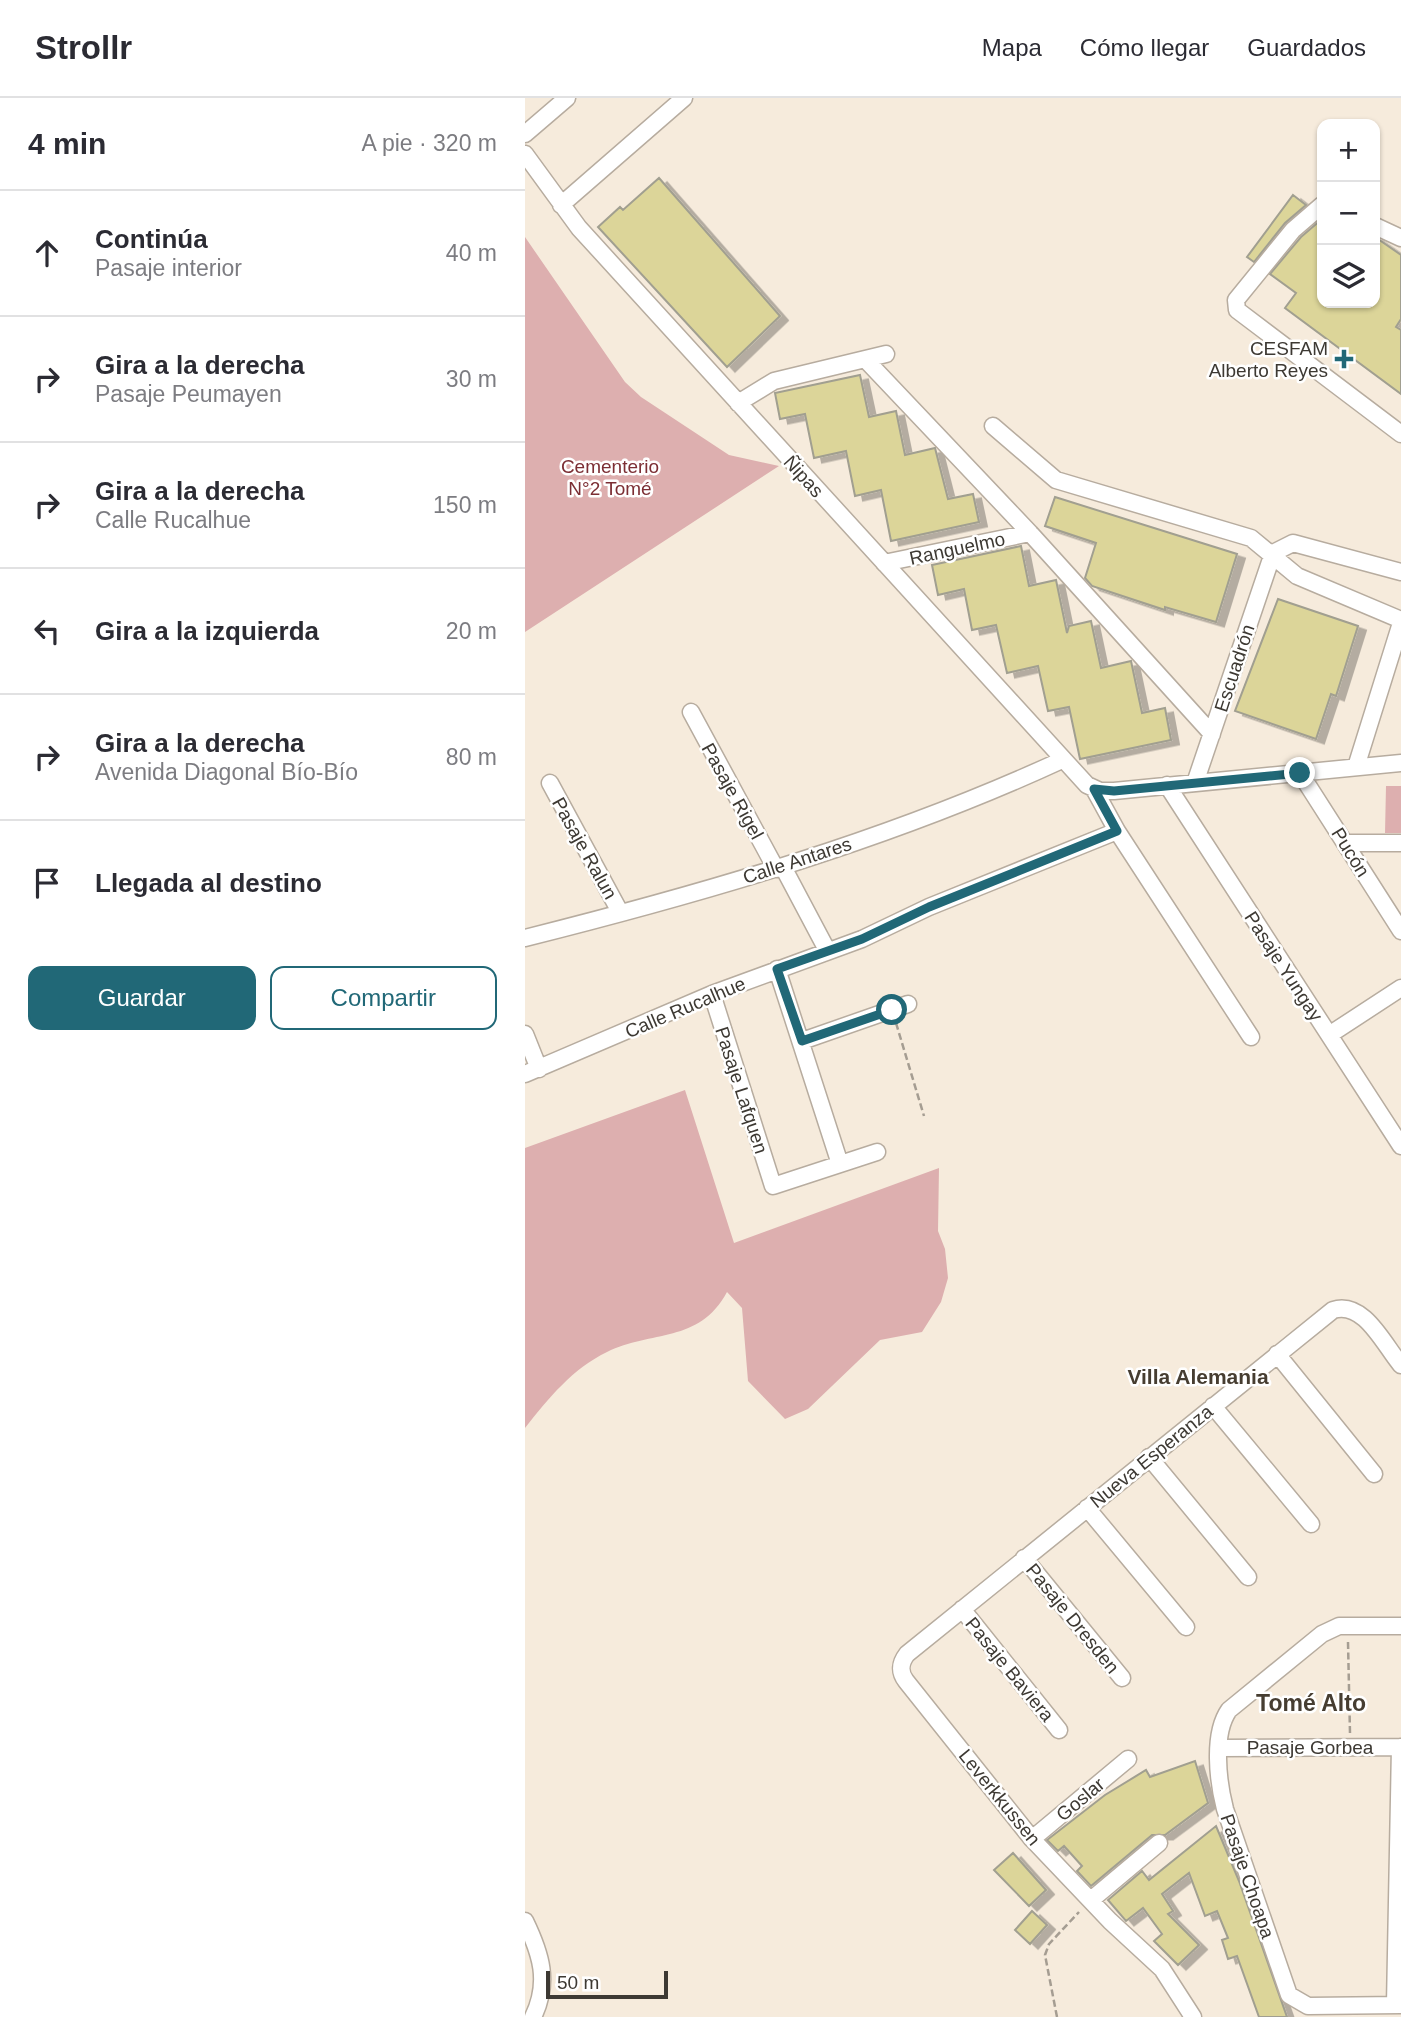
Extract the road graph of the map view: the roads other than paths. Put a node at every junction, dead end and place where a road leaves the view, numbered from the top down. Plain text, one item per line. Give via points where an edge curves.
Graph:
1 (567, 98) edge
2 (684, 98) edge
3 (525, 134) edge
4 (525, 154) edge
5 (561, 205) junction
6 (1317, 209) edge
7 (1380, 228) edge
8 (1401, 238) edge
9 (886, 354) dead end
10 (865, 359) junction
11 (738, 403) junction
12 (993, 426) dead end
13 (1401, 434) edge
14 (1030, 533) junction
15 (1273, 553) junction
16 (884, 564) junction
17 (1401, 572) edge
18 (1401, 621) edge
19 (691, 712) dead end
20 (1212, 734) junction
21 (1062, 760) junction
22 (1401, 763) edge
23 (1356, 767) junction
24 (1300, 773) junction
25 (549, 783) dead end
26 (1195, 783) junction
27 (1167, 785) junction
28 (1094, 789) junction
29 (1117, 831) junction
30 (1345, 843) junction
31 (1401, 843) edge
32 (780, 868) junction
33 (620, 912) junction
34 (1401, 931) edge
35 (525, 938) edge
36 (827, 950) junction
37 (777, 969) junction
38 (1401, 988) edge
39 (712, 994) junction
40 (908, 1004) dead end
41 (525, 1034) edge
42 (1329, 1035) junction
43 (1251, 1037) dead end
44 (802, 1041) junction
45 (532, 1071) edge
46 (1401, 1146) edge
47 (877, 1152) dead end
48 (840, 1164) junction
49 (1277, 1354) junction
50 (1401, 1366) edge
51 (1213, 1405) junction
52 (1149, 1457) junction
53 (1374, 1474) dead end
54 (1087, 1508) junction
55 (1311, 1524) dead end
56 (1024, 1558) junction
57 (1248, 1577) dead end
58 (962, 1609) junction
59 (1401, 1626) edge
60 (1186, 1627) dead end
61 (901, 1666) joint
62 (1122, 1678) dead end
63 (1059, 1730) dead end
64 (1401, 1746) edge
65 (1220, 1748) junction
66 (1128, 1759) dead end
67 (1032, 1839) junction
68 (1160, 1843) dead end
69 (1091, 1900) junction
70 (525, 1921) edge
71 (1398, 2005) edge
72 (533, 2017) edge
73 (1193, 2017) edge

1 - 3 street
2 - 5 street
4 - 5 street, Ñipas
5 - 11 street, Ñipas
6 - 13 street via 1293,230 1236,300 1237,310
7 - 8 street
9 - 10 street
10 - 11 street via 774,382
10 - 14 street
11 - 16 street, Ñipas
12 - 15 street via 1056,480 1251,538
14 - 16 street, Ranguelmo
14 - 20 street
15 - 17 street via 1293,543
15 - 18 street via 1297,576
15 - 20 street, Escuadrón
16 - 21 street, Ñipas
18 - 23 street
19 - 32 street, Pasaje Rigel
20 - 26 street, Escuadrón
21 - 28 street, Ñipas
21 - 32 street, Calle Antares via 998,790
22 - 23 street
23 - 24 street
24 - 26 street
24 - 30 street, Pucón
25 - 33 street, Pasaje Ralun
26 - 27 street
27 - 28 street
27 - 42 street, Pasaje Yungay
28 - 29 street
29 - 36 street, Calle Rucalhue
29 - 43 street
30 - 31 street
30 - 34 street, Pucón
32 - 33 street, Calle Antares
32 - 36 street, Pasaje Rigel
33 - 35 street, Calle Antares
36 - 37 street, Calle Rucalhue
37 - 39 street, Calle Rucalhue
37 - 44 street
38 - 42 street
39 - 45 street, Calle Rucalhue
39 - 48 street, Pasaje Lafquen via 773,1186
40 - 44 street
41 - 45 street
42 - 46 street, Pasaje Yungay
44 - 48 street
47 - 48 street
49 - 50 street, Nueva Esperanza via 1333,1310 1348,1308 1360,1314
49 - 51 street, Nueva Esperanza
49 - 53 street
51 - 52 street, Nueva Esperanza
51 - 55 street
52 - 54 street, Nueva Esperanza
52 - 57 street
54 - 56 street, Nueva Esperanza
54 - 60 street
56 - 58 street, Nueva Esperanza
56 - 62 street, Pasaje Dresden
58 - 61 street, Nueva Esperanza via 907,1654
58 - 63 street, Pasaje Baviera
59 - 65 street, Pasaje Choapa via 1347,1626 1322,1634 1229,1710 1222,1721
61 - 67 street, Leverkkussen via 906,1681
64 - 65 street, Pasaje Gorbea
64 - 71 street
65 - 71 street, Pasaje Choapa via 1225,1809 1294,2000 1308,2006
66 - 67 street, Goslar
67 - 69 street, Leverkkussen
68 - 69 street
69 - 73 street, Leverkkussen via 1162,1969
70 - 72 street via 544,1973

